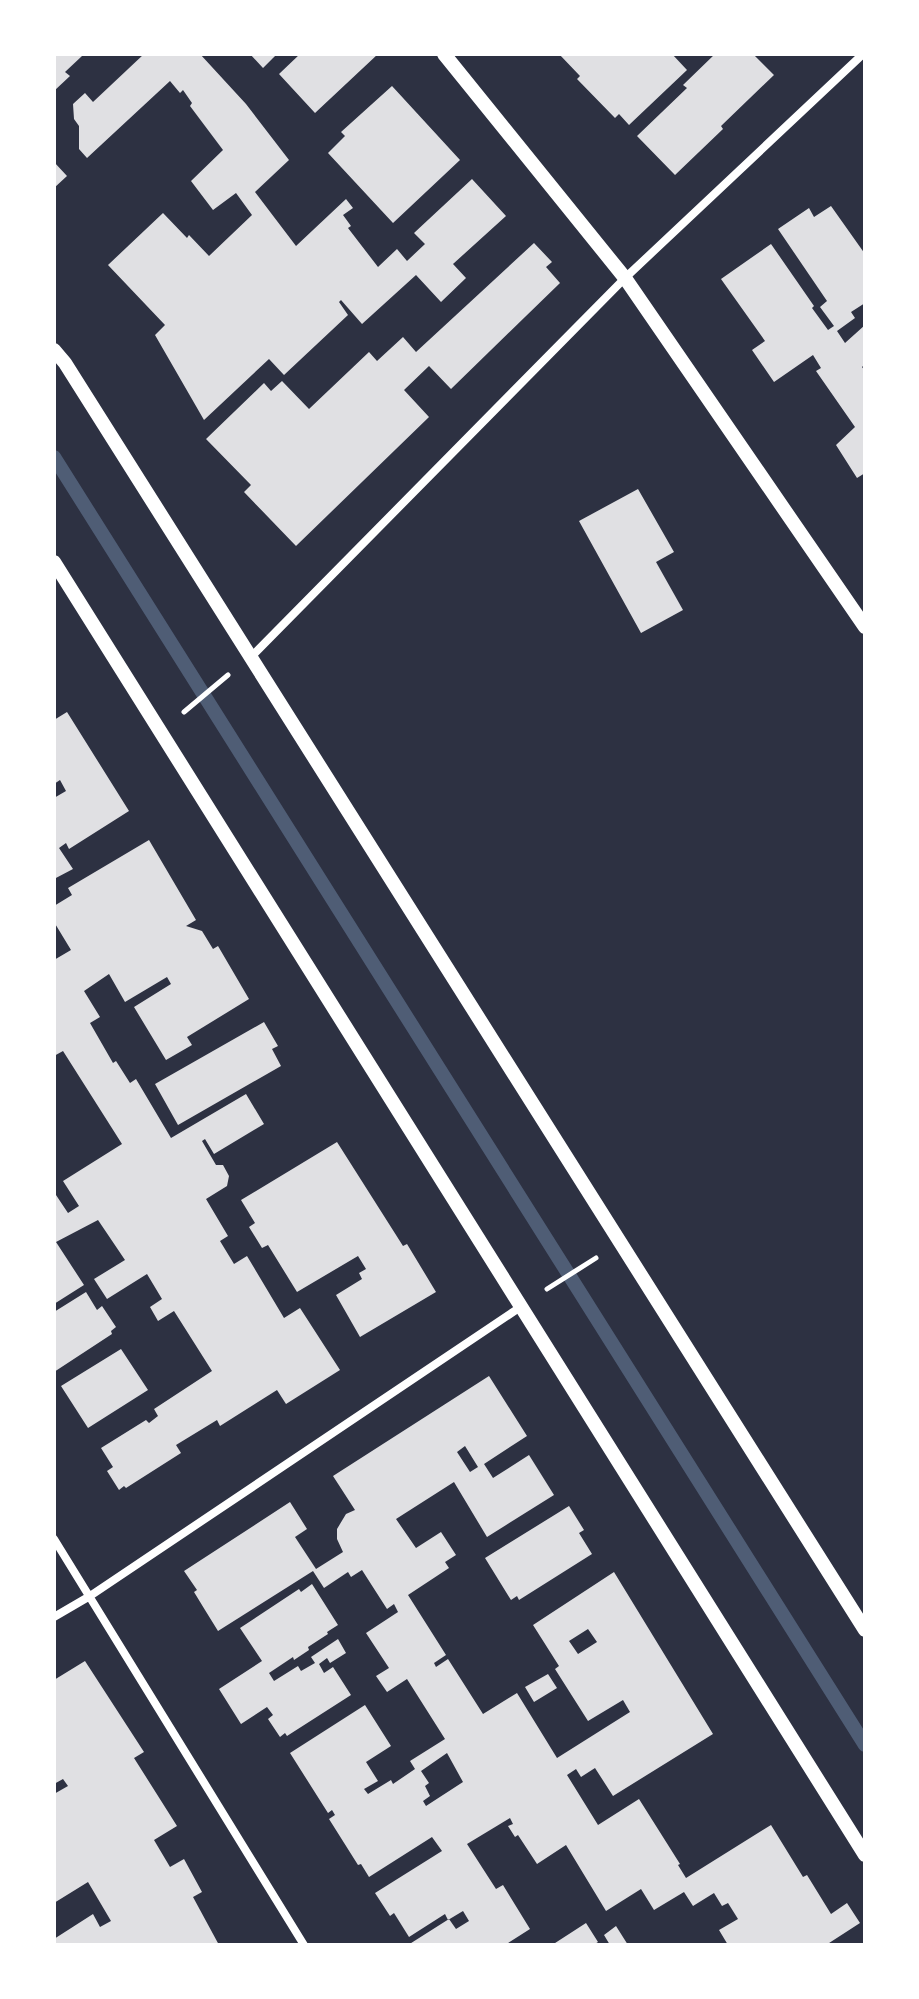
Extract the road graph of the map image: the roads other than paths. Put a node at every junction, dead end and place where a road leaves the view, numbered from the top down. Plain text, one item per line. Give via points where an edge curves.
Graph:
1 (444, 54) edge
2 (863, 54) edge
3 (625, 278) junction
4 (54, 350) edge
5 (54, 562) edge
6 (865, 627) edge
7 (251, 657) junction
8 (522, 1306) junction
9 (54, 1539) edge
10 (90, 1596) junction
11 (54, 1617) edge
12 (865, 1630) edge
13 (865, 1855) edge
14 (304, 1945) edge

1 - 3 street
2 - 3 street
3 - 6 street
3 - 7 street
4 - 7 street
5 - 8 street
7 - 12 street
8 - 10 street
8 - 13 street
9 - 10 street
10 - 11 street
10 - 14 street

